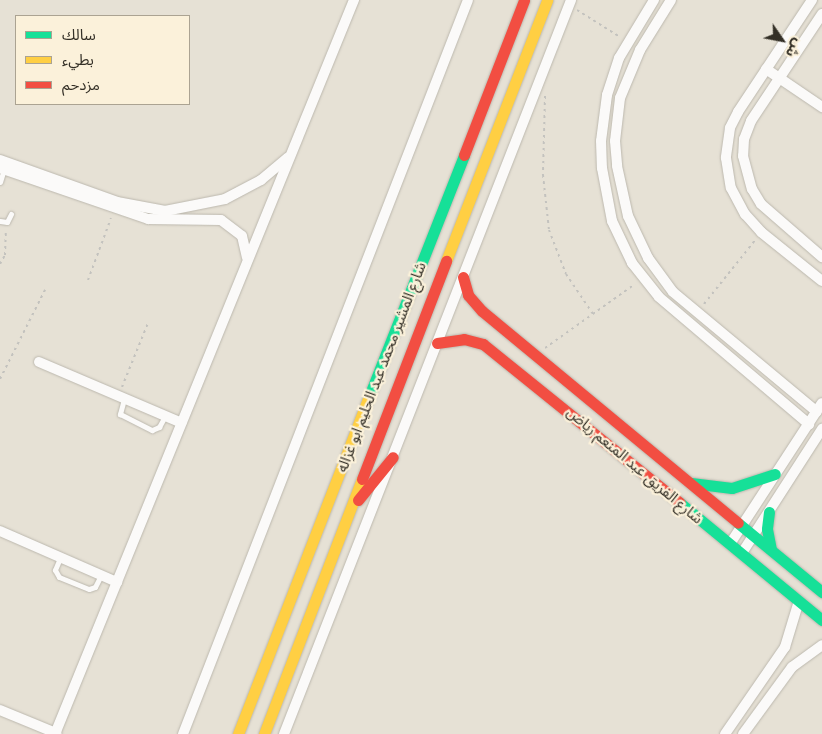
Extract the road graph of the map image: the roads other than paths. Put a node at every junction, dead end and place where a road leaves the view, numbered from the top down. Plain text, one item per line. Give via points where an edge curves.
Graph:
1 (354, 0) edge
2 (468, 0) edge
3 (524, 0) edge
4 (547, 0) edge
5 (654, 0) edge
6 (670, 0) edge
7 (812, 0) edge
8 (570, 2) edge
9 (822, 14) edge
10 (766, 69) junction
11 (780, 78) junction
12 (822, 107) edge
13 (292, 153) junction
14 (1, 165) edge
15 (0, 182) edge
16 (11, 214) dead end
17 (0, 220) edge
18 (822, 257) edge
19 (247, 261) junction
20 (463, 277) junction
21 (822, 281) edge
22 (437, 343) junction
23 (39, 362) dead end
24 (566, 381) junction
25 (121, 397) junction
26 (554, 398) junction
27 (819, 407) edge
28 (165, 416) junction
29 (182, 423) junction
30 (809, 424) junction
31 (822, 429) edge
32 (393, 457) junction
33 (775, 474) junction
34 (688, 482) junction
35 (769, 512) junction
36 (349, 513) junction
37 (741, 526) junction
38 (0, 531) edge
39 (753, 536) junction
40 (730, 544) junction
41 (771, 550) junction
42 (742, 553) junction
43 (60, 558) junction
44 (101, 575) junction
45 (117, 582) junction
46 (297, 582) junction
47 (318, 590) junction
48 (822, 592) edge
49 (799, 601) junction
50 (822, 620) edge
51 (822, 645) edge
52 (0, 710) edge
53 (56, 734) edge
54 (184, 734) edge
55 (238, 734) edge
56 (264, 734) edge
57 (284, 734) edge
58 (725, 734) edge
59 (743, 734) edge

1 - 13 street
2 - 54 street
3 - 46 street, شارع المشير محمد عبد الحليم ابو غزاله
4 - 36 street, شارع المشير محمد عبد الحليم ابو غزاله
5 - 30 street via 628,42 607,95 601,141 602,168 612,221 643,278 678,316
6 - 27 street via 626,80 617,115 617,166 623,200 638,240 660,276 697,314
7 - 10 street
8 - 20 street
9 - 11 street
10 - 11 street
10 - 21 street via 730,128 726,158 737,202 761,232
11 - 12 street
11 - 18 street via 751,121 744,139 746,173 761,204
13 - 14 street via 261,180 225,199 165,211 117,202
13 - 19 street
14 - 15 lane
14 - 19 street via 115,209 162,220 221,220 242,236 247,248
16 - 17 lane via 7,222
19 - 29 street
20 - 22 street
20 - 24 street, شارع الفريق عبد المنعم رياض via 468,295 476,307
22 - 26 street, شارع الفريق عبد المنعم رياض via 464,338 483,344
22 - 32 street
23 - 25 street
24 - 26 street
24 - 34 street, شارع الفريق عبد المنعم رياض
25 - 28 street
25 - 28 lane via 120,414 152,430 159,427
26 - 40 street, شارع الفريق عبد المنعم رياض
27 - 30 street
28 - 29 street
29 - 45 street
30 - 33 street
31 - 35 street
32 - 36 street
32 - 57 street
33 - 34 street via 732,488
33 - 37 street
34 - 37 street, شارع الفريق عبد المنعم رياض
35 - 39 street
35 - 41 street via 767,529
36 - 47 street, شارع المشير محمد عبد الحليم ابو غزاله
37 - 39 street, شارع الفريق عبد المنعم رياض
37 - 40 street
38 - 43 street
39 - 41 street, شارع الفريق عبد المنعم رياض
39 - 42 street
40 - 42 street, شارع الفريق عبد المنعم رياض
41 - 48 street, شارع الفريق عبد المنعم رياض
42 - 49 street, شارع الفريق عبد المنعم رياض
43 - 44 street
43 - 44 lane via 55,570 59,577 89,589 95,586
44 - 45 street
45 - 53 street
46 - 47 street
46 - 55 street, شارع المشير محمد عبد الحليم ابو غزاله
47 - 56 street, شارع المشير محمد عبد الحليم ابو غزاله
49 - 50 street, شارع الفريق عبد المنعم رياض
49 - 58 street via 785,648
51 - 59 street via 792,667
52 - 53 street

